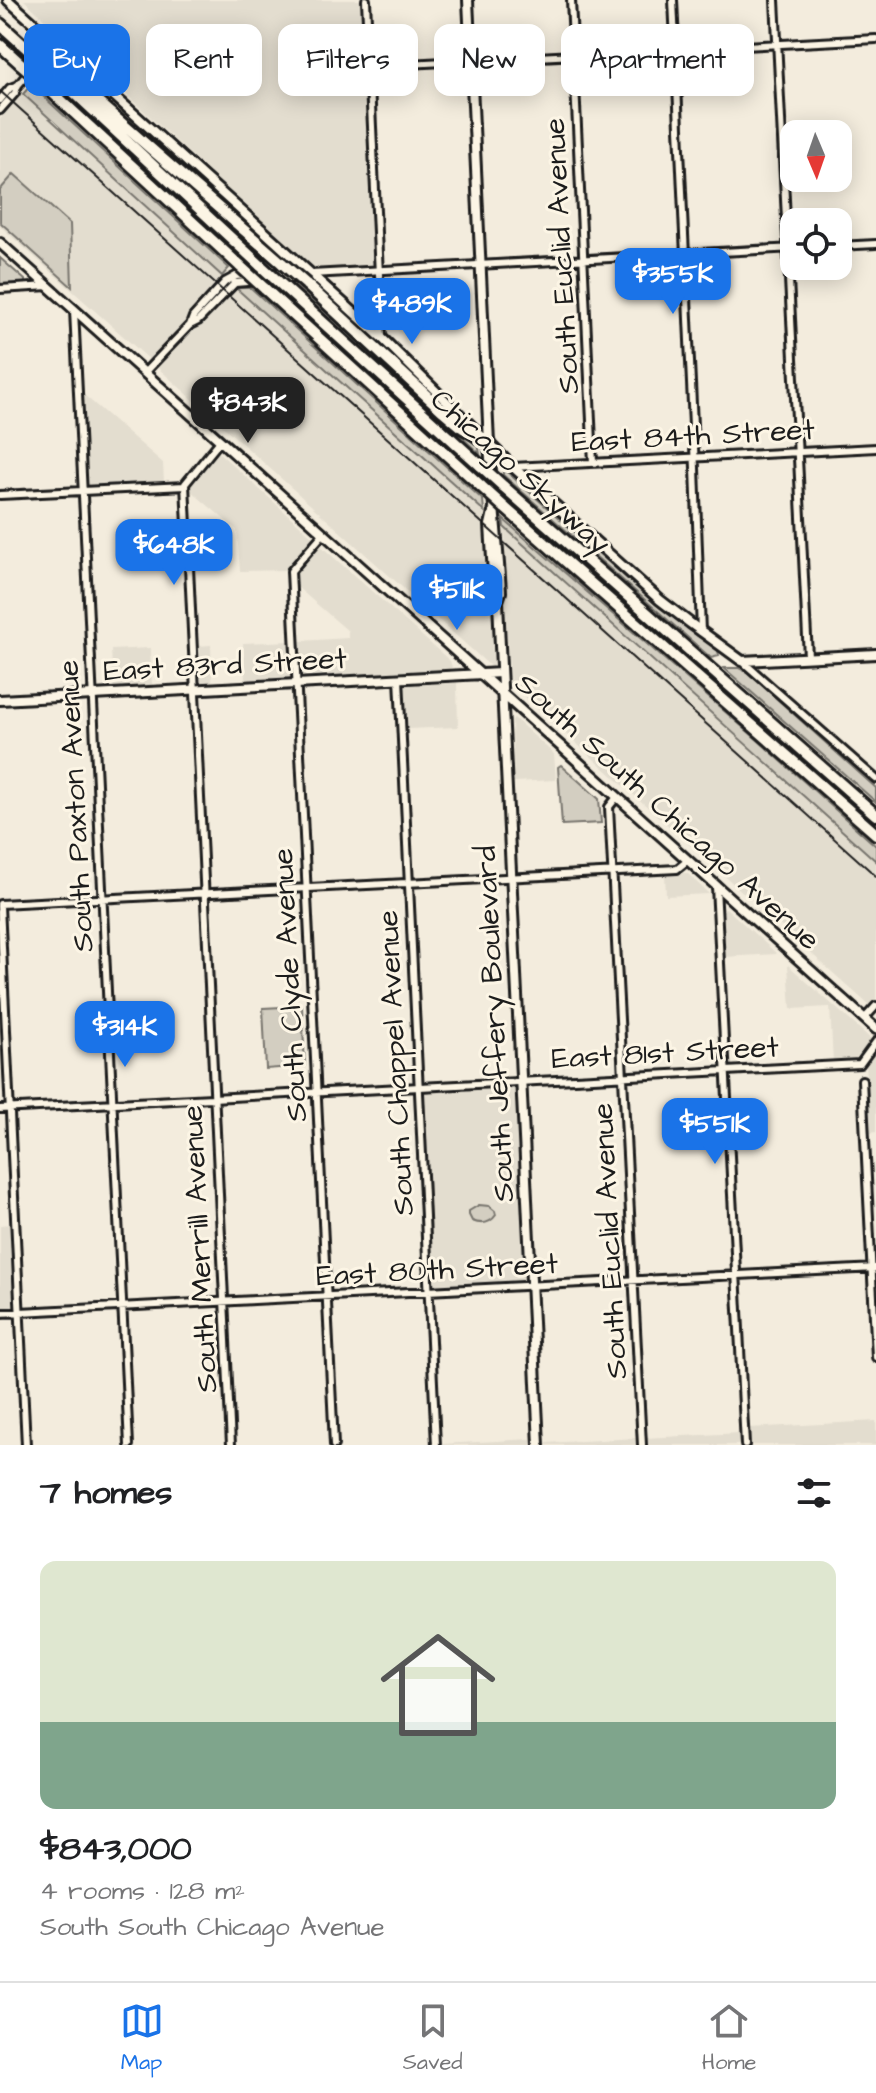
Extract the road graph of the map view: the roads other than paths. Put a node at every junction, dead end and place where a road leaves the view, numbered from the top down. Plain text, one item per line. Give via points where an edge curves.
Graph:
1 (8, 0) edge
2 (366, 0) edge
3 (468, 0) edge
4 (571, 0) edge
5 (673, 0) edge
6 (775, 0) edge
7 (0, 24) edge
8 (34, 24) edge
9 (367, 24) edge
10 (469, 24) edge
11 (572, 24) edge
12 (674, 24) edge
13 (876, 39) edge
14 (0, 45) edge
15 (777, 45) junction
16 (24, 46) edge
17 (754, 46) edge
18 (24, 78) edge
19 (18, 85) junction
20 (79, 96) edge
21 (87, 96) edge
22 (112, 96) edge
23 (371, 96) edge
24 (473, 96) edge
25 (575, 96) edge
26 (677, 96) edge
27 (0, 100) edge
28 (0, 110) edge
29 (787, 208) edge
30 (0, 243) edge
31 (876, 244) edge
32 (852, 245) edge
33 (780, 249) edge
34 (685, 254) junction
35 (582, 260) junction
36 (481, 265) junction
37 (379, 270) junction
38 (309, 279) junction
39 (791, 280) edge
40 (49, 286) junction
41 (0, 289) edge
42 (74, 309) junction
43 (382, 338) junction
44 (144, 373) junction
45 (220, 441) junction
46 (489, 443) junction
47 (876, 448) edge
48 (796, 452) junction
49 (695, 457) junction
50 (593, 463) junction
51 (513, 467) junction
52 (185, 486) junction
53 (83, 491) junction
54 (0, 495) edge
55 (499, 509) junction
56 (323, 534) junction
57 (701, 632) junction
58 (876, 654) edge
59 (808, 657) junction
60 (742, 661) junction
61 (501, 673) junction
62 (480, 674) junction
63 (399, 678) junction
64 (297, 684) junction
65 (194, 689) junction
66 (502, 694) junction
67 (92, 695) junction
68 (0, 700) edge
69 (876, 779) edge
70 (617, 797) junction
71 (876, 815) edge
72 (876, 834) edge
73 (687, 861) junction
74 (613, 872) junction
75 (511, 877) junction
76 (409, 883) junction
77 (716, 886) junction
78 (307, 888) junction
79 (204, 893) junction
80 (102, 899) junction
81 (0, 905) edge
82 (876, 1006) edge
83 (864, 1019) junction
84 (876, 1029) edge
85 (876, 1042) edge
86 (725, 1071) junction
87 (623, 1076) junction
88 (862, 1080) dead end
89 (521, 1082) junction
90 (419, 1087) junction
91 (317, 1093) junction
92 (214, 1098) junction
93 (112, 1104) junction
94 (0, 1109) edge
95 (10, 1109) junction
96 (874, 1269) edge
97 (736, 1276) junction
98 (633, 1281) junction
99 (531, 1286) junction
100 (428, 1291) junction
101 (326, 1296) junction
102 (224, 1301) junction
103 (122, 1307) junction
104 (20, 1312) junction
105 (0, 1313) edge
106 (876, 1357) edge
107 (26, 1445) edge
108 (129, 1445) edge
109 (231, 1445) edge
110 (334, 1445) edge
111 (436, 1445) edge
112 (539, 1445) edge
113 (642, 1445) edge
114 (745, 1445) edge

1 - 8 main road
2 - 9 street
3 - 10 main road, South Jeffery Boulevard
4 - 11 street, South Euclid Avenue
5 - 12 street
6 - 15 street
7 - 16 highway, Chicago Skyway, bridge
13 - 15 street
14 - 55 highway, Chicago Skyway, bridge via 482,487
15 - 17 street
15 - 29 street
18 - 19 street
19 - 27 street
19 - 28 street
20 - 71 highway, Chicago Skyway, bridge via 503,486
21 - 38 highway, bridge via 283,264
22 - 38 main road
23 - 37 street
24 - 36 main road, South Jeffery Boulevard
25 - 35 street, South Euclid Avenue
26 - 34 street
30 - 40 main road, South South Chicago Avenue
31 - 32 street
33 - 34 street
34 - 35 street
34 - 49 street
35 - 36 street
35 - 50 street, South Euclid Avenue
36 - 37 street
36 - 46 main road, South Jeffery Boulevard
37 - 38 street
37 - 43 street
38 - 43 main road
38 - 44 street via 235,283
38 - 46 highway via 443,411
39 - 48 street
40 - 41 street
40 - 42 main road, South South Chicago Avenue
42 - 44 main road, South South Chicago Avenue
42 - 53 street, South Paxton Avenue
43 - 46 main road
44 - 45 main road, South South Chicago Avenue
45 - 52 street
45 - 56 main road, South South Chicago Avenue
46 - 51 main road
46 - 55 main road, South Jeffery Boulevard
47 - 48 street, East 84th Street
48 - 49 street, East 84th Street
48 - 59 street
49 - 50 street, East 84th Street
49 - 57 street
50 - 51 street, East 84th Street
51 - 57 main road
52 - 53 street
52 - 65 street, South Merrill Avenue
53 - 54 street
53 - 67 street, South Paxton Avenue
55 - 61 main road, South Jeffery Boulevard via 490,525
55 - 72 highway, Chicago Skyway
56 - 62 main road, South South Chicago Avenue
56 - 64 street, South Clyde Avenue via 291,571
57 - 60 main road
58 - 59 main road
59 - 60 main road
60 - 69 street
61 - 62 main road, East 83rd Street
61 - 66 main road, South Jeffery Boulevard
62 - 63 main road, East 83rd Street
62 - 66 main road, South South Chicago Avenue
63 - 64 main road, East 83rd Street
63 - 76 street, South Chappel Avenue
64 - 65 main road, East 83rd Street
64 - 78 street, South Clyde Avenue
65 - 67 main road, East 83rd Street
65 - 79 street, South Merrill Avenue
66 - 70 main road, South South Chicago Avenue
66 - 75 main road, South Jeffery Boulevard
67 - 68 main road, East 83rd Street
67 - 80 street, South Paxton Avenue
70 - 73 main road, South South Chicago Avenue
70 - 74 street, South Euclid Avenue via 609,807
73 - 74 street via 677,869
73 - 77 main road, South South Chicago Avenue
74 - 75 street
74 - 87 street, South Euclid Avenue
75 - 76 street
75 - 89 main road, South Jeffery Boulevard
76 - 78 street
76 - 90 street, South Chappel Avenue
77 - 83 main road, South South Chicago Avenue
77 - 86 street
78 - 79 street
78 - 91 street, South Clyde Avenue
79 - 80 street
79 - 92 street, South Merrill Avenue
80 - 81 street
80 - 93 street, South Paxton Avenue
81 - 95 street
82 - 83 street
83 - 84 main road, South South Chicago Avenue
85 - 86 street, East 81st Street via 860,1064
86 - 87 street, East 81st Street
86 - 97 street
87 - 89 street, East 81st Street
87 - 98 street, South Euclid Avenue
88 - 96 street
89 - 90 street, East 81st Street
89 - 99 main road, South Jeffery Boulevard
90 - 91 street, East 81st Street
90 - 100 street, South Chappel Avenue
91 - 92 street, East 81st Street
91 - 101 street, South Clyde Avenue
92 - 93 street, East 81st Street
92 - 102 street, South Merrill Avenue
93 - 95 street, East 81st Street
93 - 103 street, South Paxton Avenue
94 - 95 street, East 81st Street
95 - 104 street
96 - 97 street, East 80th Street
96 - 106 street
97 - 98 street, East 80th Street
97 - 114 street
98 - 99 street, East 80th Street
98 - 113 street, South Euclid Avenue
99 - 100 street, East 80th Street
99 - 112 main road, South Jeffery Boulevard
100 - 101 street, East 80th Street
100 - 111 street, South Chappel Avenue
101 - 102 street, East 80th Street
101 - 110 street, South Clyde Avenue
102 - 103 street, East 80th Street
102 - 109 street, South Merrill Avenue
103 - 104 street, East 80th Street
103 - 108 street, South Paxton Avenue
104 - 105 street, East 80th Street
104 - 107 street

